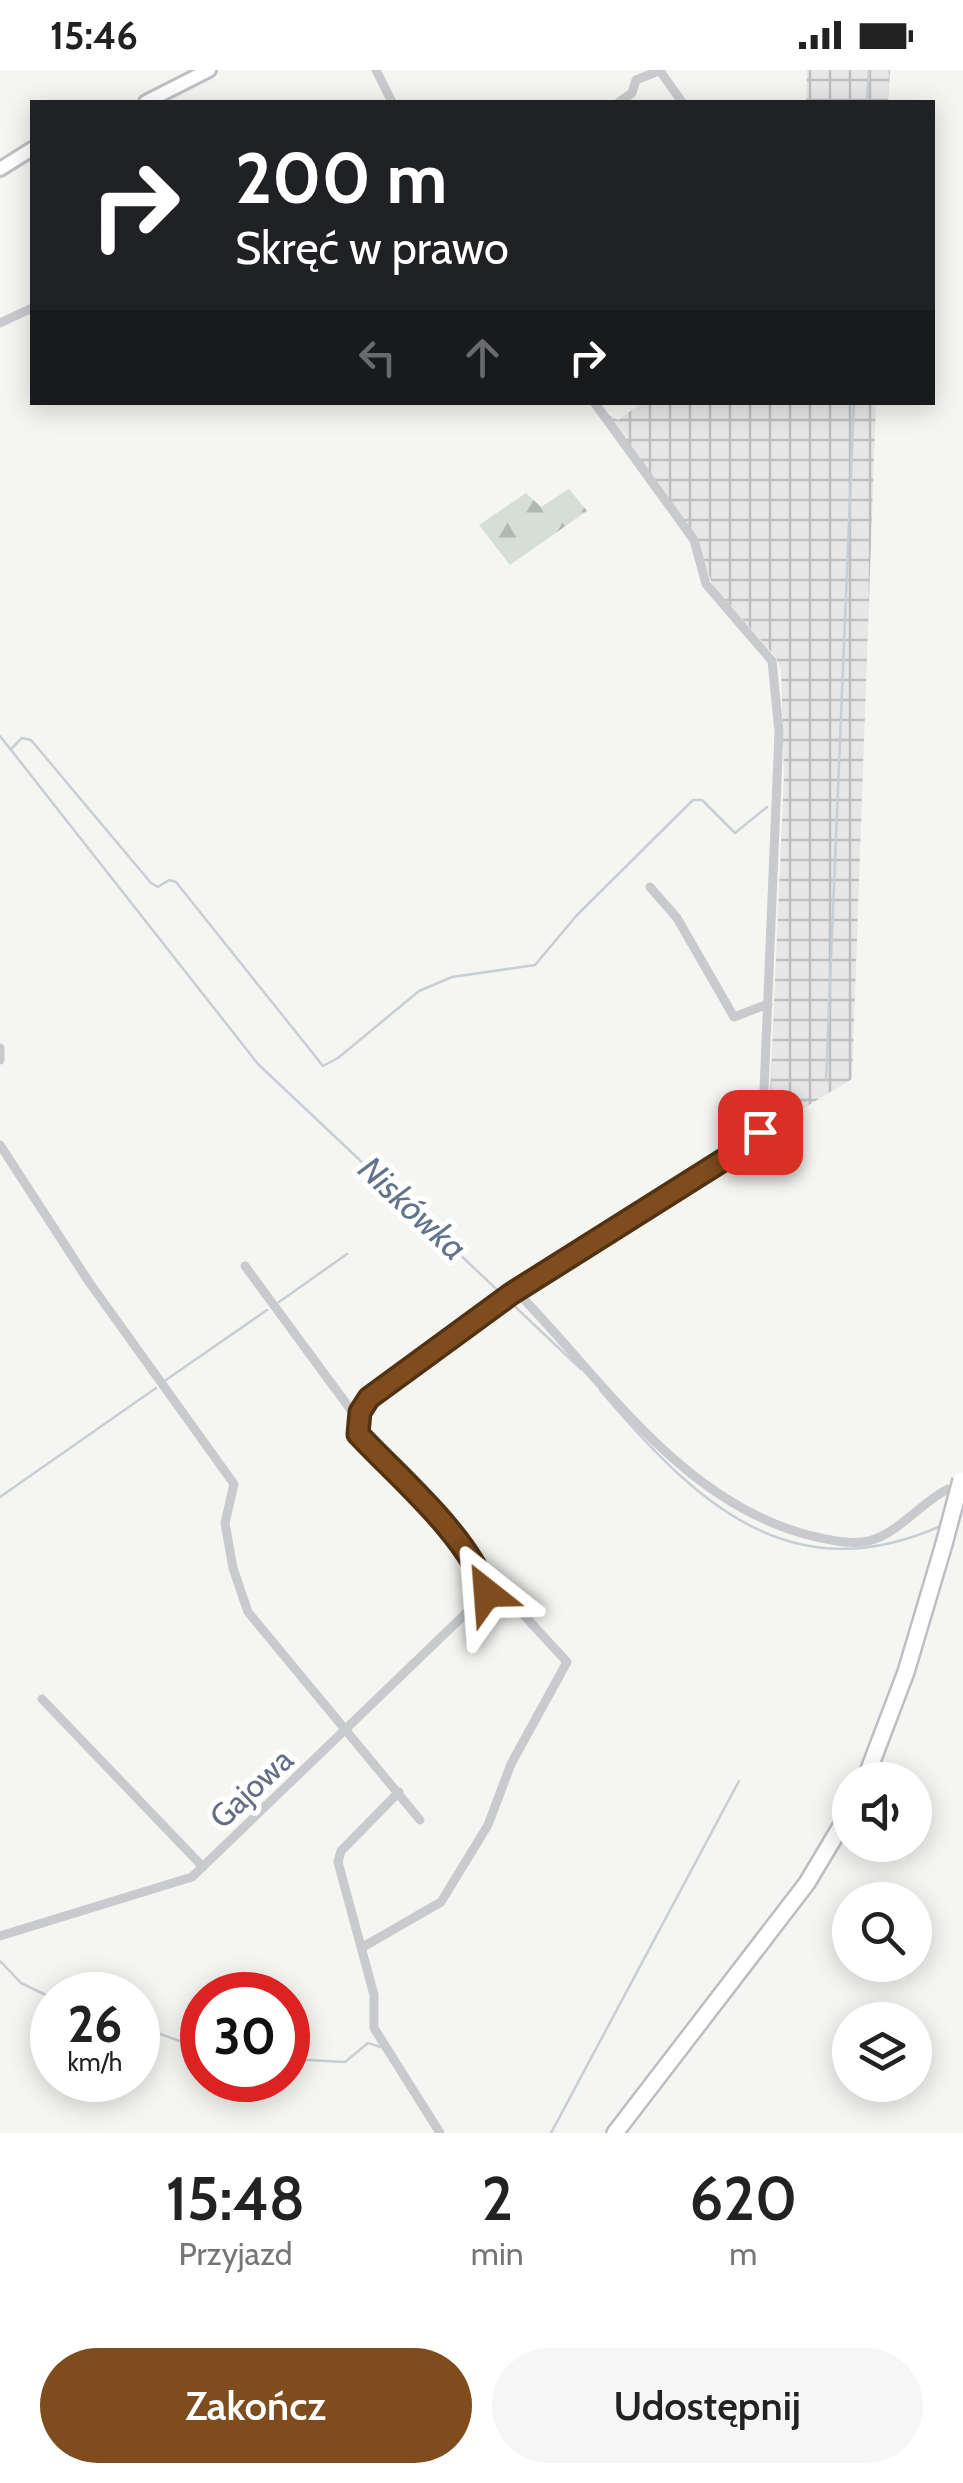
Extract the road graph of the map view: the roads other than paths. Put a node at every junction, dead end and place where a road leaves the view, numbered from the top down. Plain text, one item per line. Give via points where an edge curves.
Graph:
1 (209, 70) edge
2 (376, 70) edge
3 (627, 70) edge
4 (660, 70) edge
5 (636, 80) junction
6 (632, 93) junction
7 (150, 100) edge
8 (391, 100) edge
9 (622, 100) edge
10 (637, 100) edge
11 (681, 100) edge
12 (30, 150) edge
13 (0, 169) edge
14 (30, 309) edge
15 (0, 323) edge
16 (596, 405) edge
17 (650, 887) dead end
18 (768, 1004) junction
19 (0, 1048) edge
20 (0, 1060) edge
21 (0, 1145) edge
22 (245, 1266) dead end
23 (514, 1293) junction
24 (359, 1422) junction
25 (957, 1480) edge
26 (487, 1593) junction
27 (42, 1699) dead end
28 (349, 1729) junction
29 (872, 1762) edge
30 (399, 1792) junction
31 (420, 1820) dead end
32 (832, 1842) edge
33 (203, 1867) junction
34 (0, 1936) edge
35 (363, 1946) junction
36 (440, 2133) edge
37 (615, 2133) edge

1 - 7 street
2 - 8 street
3 - 5 street
4 - 5 street
4 - 11 street
5 - 6 street
6 - 9 street
6 - 10 street
12 - 13 street
14 - 15 street
16 - 18 street via 694,540 706,584 772,661 779,732
17 - 18 street via 677,918 734,1017
18 - 23 street via 757,1137
19 - 20 street
21 - 28 street via 88,1282 234,1484 225,1523 248,1612
22 - 24 street
23 - 24 street via 369,1398
23 - 25 street via 686,1472 785,1529 840,1542 871,1541
24 - 26 street via 358,1434 453,1536 481,1573
25 - 29 main road, bridge via 906,1672
26 - 28 street, Gajowa
26 - 35 street via 499,1588 567,1662 512,1764 488,1825 441,1902
27 - 33 street
28 - 30 street
28 - 33 street, Gajowa
30 - 31 street
30 - 35 street via 338,1862
32 - 37 main road
33 - 34 street, Gajowa via 192,1877
35 - 36 street via 374,2028

